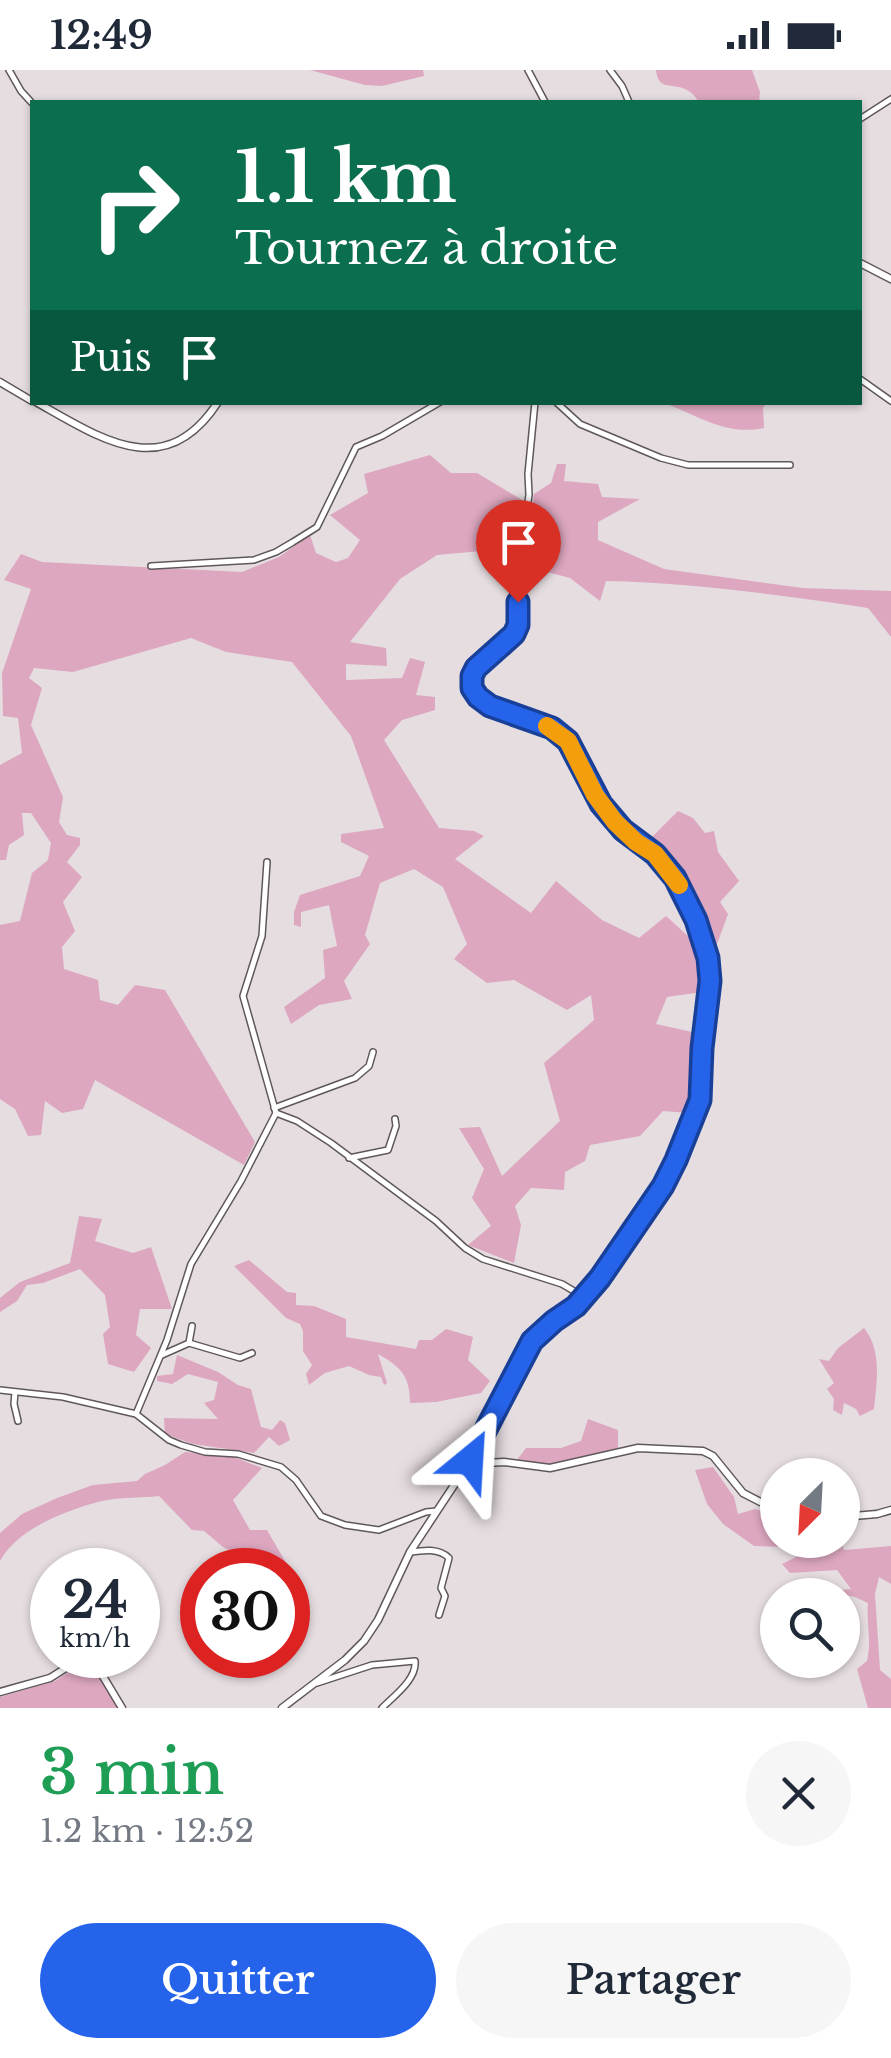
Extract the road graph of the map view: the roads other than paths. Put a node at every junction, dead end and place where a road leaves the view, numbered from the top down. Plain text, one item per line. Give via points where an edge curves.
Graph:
1 (9, 70) edge
2 (528, 70) edge
3 (610, 70) edge
4 (891, 98) edge
5 (545, 100) edge
6 (628, 100) edge
7 (30, 101) edge
8 (862, 118) edge
9 (862, 264) edge
10 (891, 280) edge
11 (862, 380) edge
12 (0, 382) edge
13 (30, 400) edge
14 (891, 401) edge
15 (39, 405) edge
16 (216, 405) edge
17 (435, 405) edge
18 (534, 405) edge
19 (559, 405) edge
20 (790, 465) dead end
21 (150, 566) dead end
22 (267, 862) dead end
23 (373, 1052) dead end
24 (275, 1111) junction
25 (395, 1119) dead end
26 (349, 1158) junction
27 (584, 1298) junction
28 (192, 1326) dead end
29 (189, 1343) junction
30 (252, 1353) dead end
31 (161, 1355) junction
32 (0, 1390) edge
33 (16, 1392) junction
34 (136, 1414) junction
35 (18, 1421) dead end
36 (468, 1464) junction
37 (760, 1502) edge
38 (891, 1510) edge
39 (437, 1511) junction
40 (860, 1515) edge
41 (410, 1552) junction
42 (439, 1615) dead end
43 (315, 1683) junction
44 (0, 1692) edge
45 (122, 1708) edge
46 (282, 1708) edge
47 (382, 1708) edge

1 - 7 street
2 - 5 street
3 - 6 street
4 - 8 street
9 - 10 street
11 - 14 street
12 - 13 street
15 - 16 street via 88,432 143,449 177,442
17 - 21 street via 356,447 317,526 285,548 254,560
18 - 27 street via 518,625 476,668 472,688 490,706 552,728 568,741 601,804 675,878 696,920 710,981 702,1088 690,1128 663,1186
19 - 20 street via 580,424 661,458 688,465
22 - 24 street via 262,936 243,996
23 - 24 street via 370,1066 355,1078
24 - 26 street
24 - 31 street via 191,1264
25 - 26 street via 388,1150
26 - 27 street via 471,1252
27 - 36 street via 532,1341
28 - 29 street
29 - 30 street via 240,1358
29 - 31 street
31 - 34 street
32 - 33 street
33 - 34 street
33 - 35 street
34 - 39 street via 181,1445 281,1467 320,1516 344,1525 379,1530
36 - 37 street via 550,1468 638,1448 702,1451
36 - 39 street
38 - 40 street
39 - 41 street
41 - 42 street via 435,1550 449,1558
41 - 43 street via 364,1641
43 - 46 street
43 - 47 street via 372,1665 415,1661 414,1675
44 - 45 street via 88,1659

